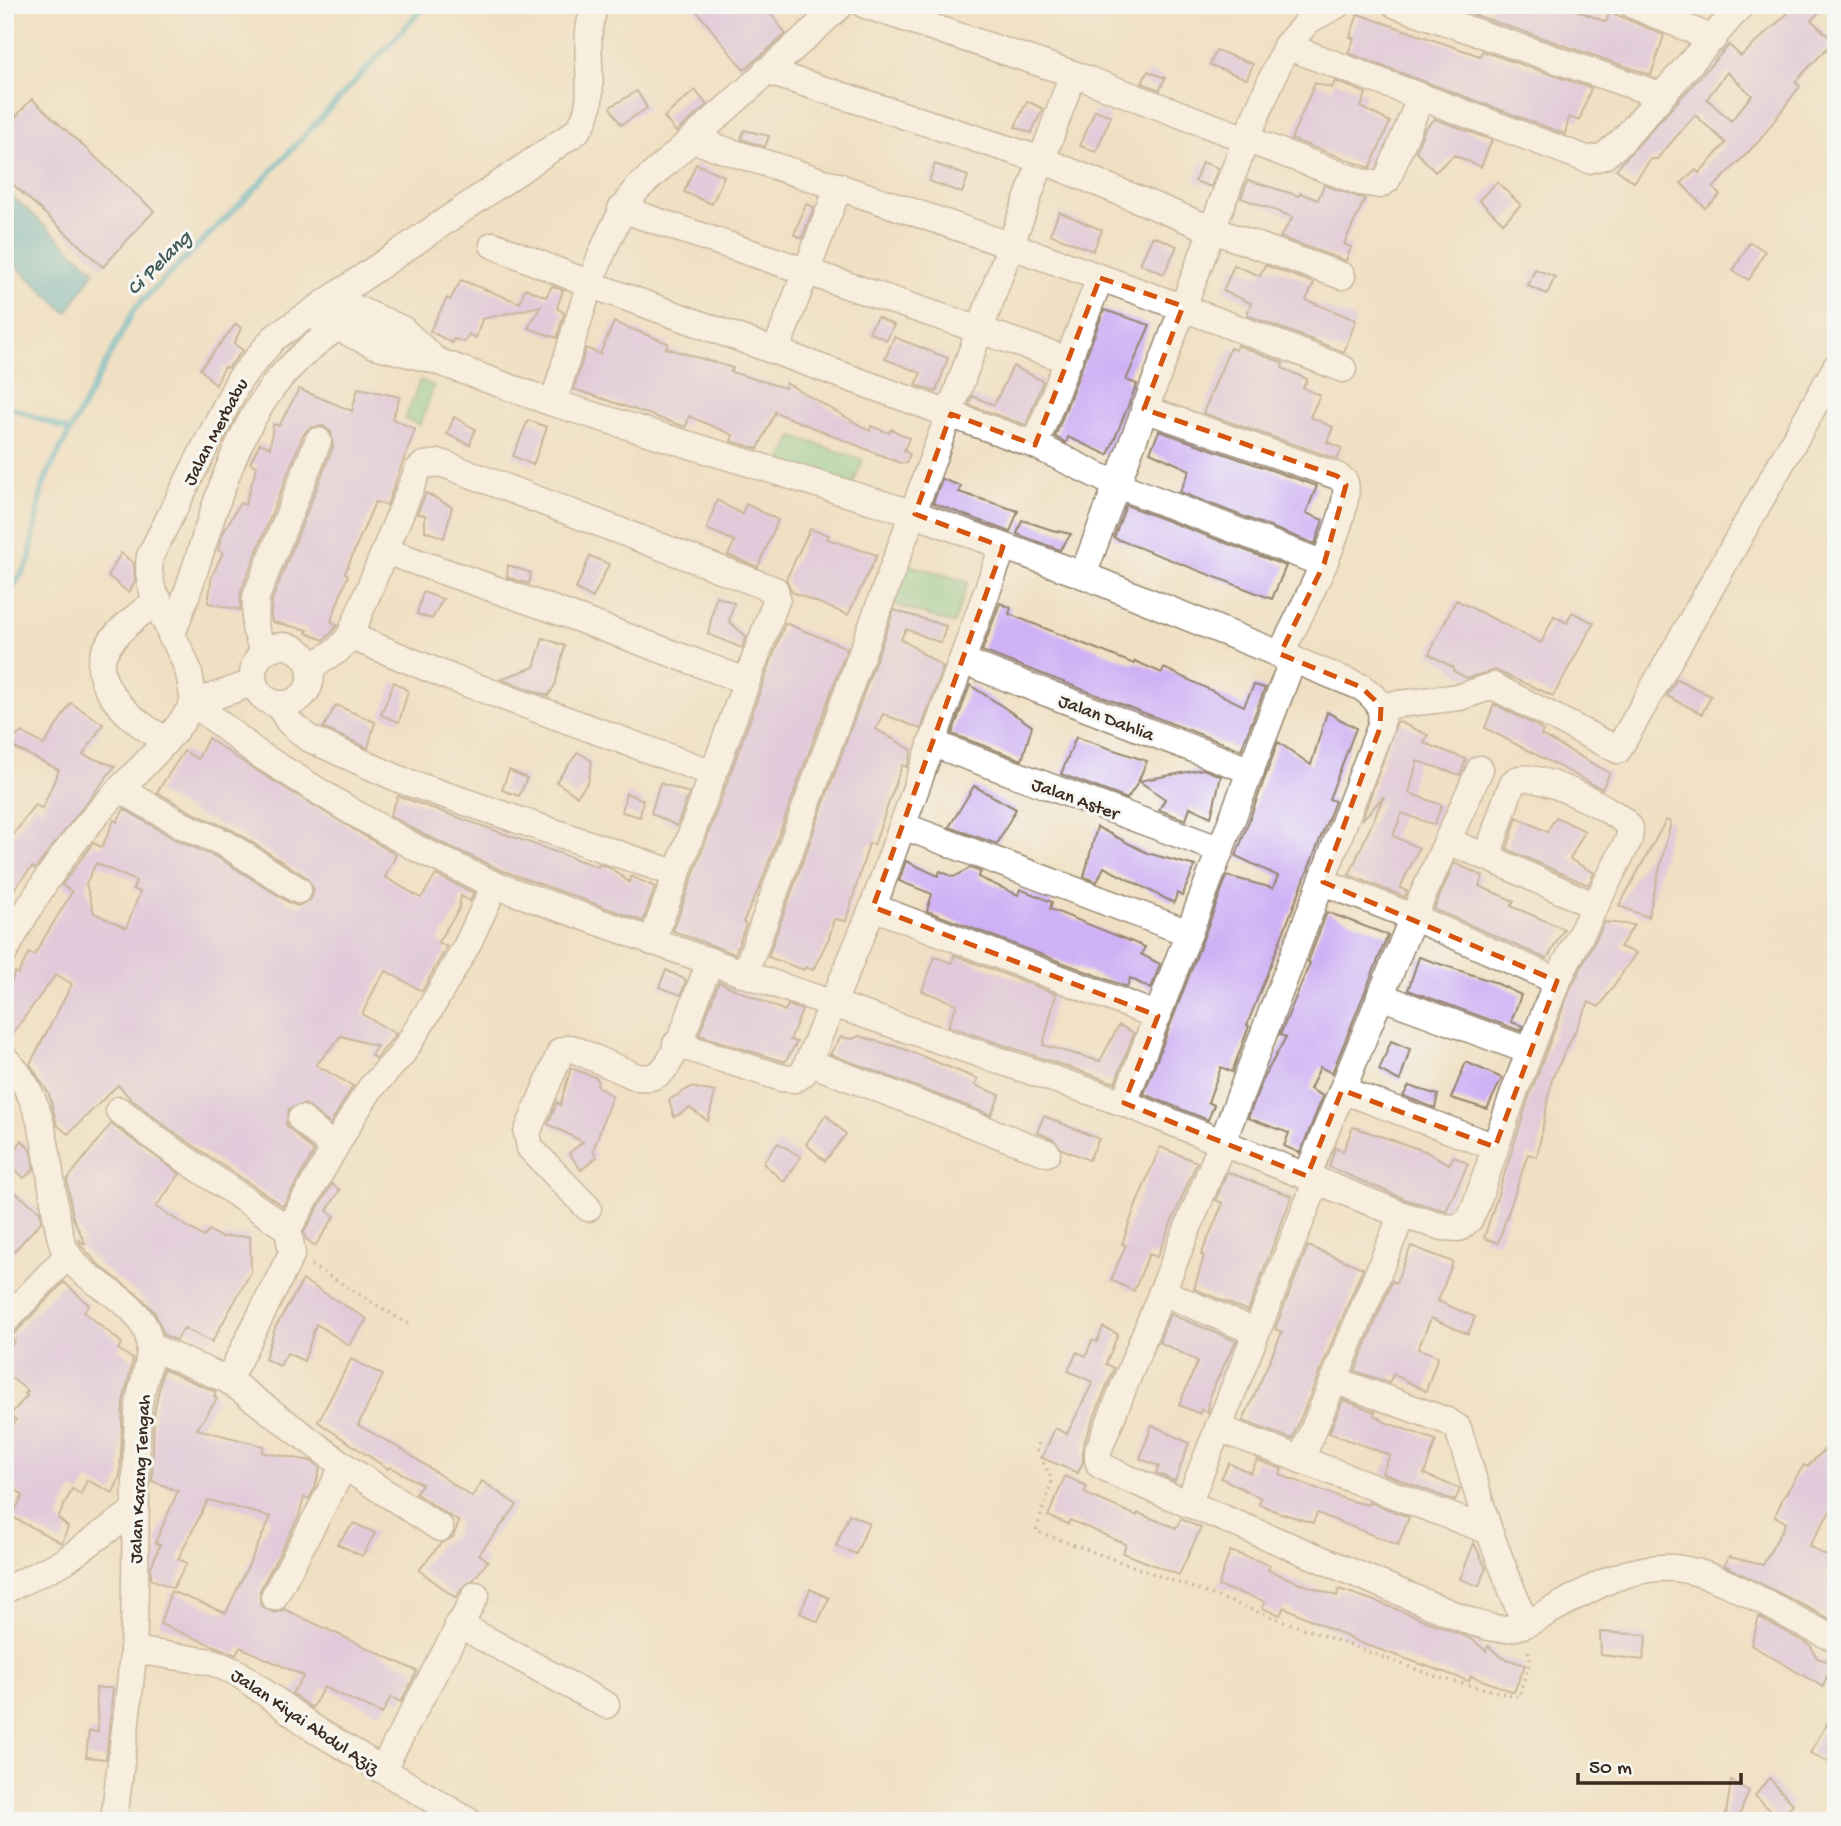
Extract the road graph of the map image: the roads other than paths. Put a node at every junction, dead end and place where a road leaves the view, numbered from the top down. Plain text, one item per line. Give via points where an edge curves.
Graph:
1 (596, 5) edge
2 (841, 5) edge
3 (865, 5) edge
4 (1337, 5) edge
5 (1395, 5) edge
6 (1633, 5) edge
7 (1741, 5) edge
8 (1713, 38) junction
9 (1286, 46) junction
10 (766, 71) junction
11 (1073, 74) junction
12 (1660, 95) junction
13 (1421, 96) junction
14 (1246, 139) junction
15 (693, 140) junction
16 (1042, 160) junction
17 (839, 186) junction
18 (621, 209) junction
19 (1213, 230) junction
20 (493, 245) dead end
21 (1010, 248) junction
22 (807, 271) junction
23 (1342, 276) dead end
24 (1100, 278) junction
25 (592, 285) junction
26 (334, 299) junction
27 (1183, 306) junction
28 (361, 312) junction
29 (310, 314) junction
30 (336, 327) junction
31 (981, 329) junction
32 (776, 350) junction
33 (1069, 360) junction
34 (437, 361) junction
35 (1836, 367) edge
36 (1343, 369) dead end
37 (553, 403) junction
38 (1144, 409) junction
39 (951, 414) junction
40 (318, 441) dead end
41 (1035, 445) junction
42 (1115, 484) junction
43 (915, 514) junction
44 (1003, 547) junction
45 (385, 551) junction
46 (1324, 564) junction
47 (1083, 575) junction
48 (158, 599) junction
49 (171, 636) junction
50 (350, 636) junction
51 (263, 651) junction
52 (1287, 657) junction
53 (963, 661) junction
54 (311, 667) junction
55 (746, 681) junction
56 (253, 683) junction
57 (194, 703) junction
58 (278, 704) junction
59 (1381, 706) junction
60 (167, 739) junction
61 (931, 743) junction
62 (1480, 769) dead end
63 (1251, 771) junction
64 (712, 773) junction
65 (120, 789) junction
66 (903, 826) junction
67 (1445, 846) junction
68 (1221, 850) junction
69 (1487, 857) junction
70 (677, 874) junction
71 (1323, 882) junction
72 (495, 885) junction
73 (298, 890) dead end
74 (1595, 906) junction
75 (873, 907) junction
76 (1413, 917) junction
77 (1189, 933) junction
78 (652, 942) junction
79 (5, 951) edge
80 (708, 960) junction
81 (745, 974) junction
82 (1558, 981) junction
83 (1380, 996) junction
84 (835, 1002) junction
85 (1158, 1016) junction
86 (676, 1044) junction
87 (1529, 1051) junction
88 (5, 1059) edge
89 (808, 1062) junction
90 (1342, 1090) junction
91 (1124, 1103) junction
92 (119, 1110) dead end
93 (301, 1119) dead end
94 (1222, 1143) junction
95 (333, 1147) junction
96 (1495, 1147) junction
97 (1047, 1153) dead end
98 (1312, 1178) junction
99 (588, 1208) dead end
100 (1402, 1215) junction
101 (290, 1241) junction
102 (68, 1255) junction
103 (1162, 1292) junction
104 (5, 1321) edge
105 (1256, 1332) junction
106 (151, 1347) junction
107 (228, 1380) junction
108 (1334, 1380) junction
109 (1218, 1428) junction
110 (1301, 1460) junction
111 (344, 1466) junction
112 (1188, 1504) junction
113 (134, 1511) junction
114 (440, 1528) dead end
115 (1489, 1531) junction
116 (5, 1590) edge
117 (475, 1595) dead end
118 (274, 1597) dead end
119 (458, 1624) junction
120 (1525, 1624) junction
121 (1836, 1639) edge
122 (133, 1650) junction
123 (606, 1705) dead end
124 (382, 1770) junction
125 (114, 1821) edge
126 (468, 1821) edge

1 - 26 street, Jalan Merbabu via 587,37 589,105 583,125
2 - 10 street
3 - 11 street
4 - 9 street via 1310,20
5 - 12 street
6 - 8 street
7 - 8 street
8 - 12 street
9 - 13 street
9 - 14 street
10 - 15 street
10 - 16 street
11 - 14 street
11 - 16 street
12 - 13 street via 1622,141 1604,156 1588,160
13 - 14 street via 1387,180 1380,185 1360,182
14 - 19 street
15 - 17 street
15 - 18 street via 636,189
16 - 19 street
16 - 21 street
17 - 21 street
17 - 22 street
18 - 22 street
18 - 25 street
19 - 23 street
19 - 27 street
20 - 25 street
21 - 24 street
21 - 31 street
22 - 31 street
22 - 32 street
24 - 27 street
24 - 33 street
25 - 32 street
25 - 37 street
26 - 28 street
26 - 29 street, Jalan Merbabu
27 - 36 street
27 - 38 street
28 - 30 street
28 - 34 street via 402,329
29 - 30 street
29 - 48 street, Jalan Merbabu via 274,338 239,380 150,556 148,568
30 - 34 street via 374,345
30 - 49 street via 271,388 248,429
31 - 33 street
31 - 39 street
32 - 39 street
33 - 41 street
34 - 37 street
35 - 59 street via 1618,750 1493,686 1460,697
37 - 43 street
38 - 42 street
38 - 46 street via 1342,479 1347,490
39 - 41 street
39 - 43 street
40 - 51 street via 256,597 255,628
41 - 42 street
42 - 46 street
42 - 47 street
43 - 44 street
43 - 81 street
44 - 47 street
44 - 53 street
45 - 50 street
45 - 55 street
45 - 55 street via 418,470 441,463 466,472 775,590 777,598
46 - 52 street
47 - 52 street
48 - 49 street, Jalan Merbabu
48 - 60 street via 111,642 101,660 107,686 120,706 151,734
49 - 57 street, Jalan Merbabu via 188,670
50 - 54 street
50 - 64 street
51 - 54 street via 285,645 305,657
51 - 56 street via 252,671
52 - 59 street via 1361,687
52 - 63 street
53 - 61 street
53 - 63 street, Jalan Dahlia
54 - 58 street via 312,679 300,698
55 - 64 street
56 - 57 street
56 - 58 street via 267,701
57 - 60 street
57 - 72 street via 257,753 349,810
58 - 70 street via 289,722 308,738 401,780
59 - 71 street via 1380,728
60 - 65 street
61 - 66 street
61 - 68 street, Jalan Aster
62 - 67 street
63 - 68 street
64 - 70 street
65 - 73 street via 226,844
65 - 79 street via 54,870
66 - 75 street
66 - 77 street
67 - 69 street via 1457,845
67 - 76 street
68 - 77 street
69 - 74 street
69 - 74 street via 1518,778 1532,778 1584,798 1623,817 1630,828 1629,839
70 - 78 street
71 - 76 street
71 - 94 street
72 - 78 street
72 - 95 street via 467,945 409,1044 370,1089
74 - 82 street
75 - 84 street
75 - 85 street
76 - 82 street
76 - 83 street
77 - 85 street
78 - 80 street
80 - 81 street
80 - 86 street
81 - 84 street
82 - 87 street
83 - 87 street
83 - 90 street
84 - 89 street
84 - 91 street
85 - 91 street
86 - 89 street via 789,1080 803,1074
86 - 99 street via 664,1068 649,1078 571,1048 561,1051 527,1133 530,1148
87 - 96 street
88 - 102 street via 24,1082 34,1104 49,1162 60,1236
89 - 97 street
90 - 96 street
90 - 98 street
91 - 94 street
92 - 101 street
93 - 95 street
94 - 98 street
94 - 103 street
95 - 101 street
96 - 100 street via 1476,1205 1459,1228
98 - 100 street
98 - 105 street
100 - 108 street
101 - 107 street
102 - 104 street
102 - 106 street via 132,1309 147,1331
103 - 105 street
103 - 112 street via 1098,1460 1109,1470
105 - 109 street
106 - 107 street
106 - 113 street, Jalan Karang Tengah via 138,1400
107 - 111 street
108 - 110 street
108 - 115 street via 1458,1428
109 - 110 street
109 - 112 street
110 - 115 street
111 - 114 street
111 - 118 street
112 - 120 street via 1469,1622 1509,1629
113 - 116 street via 63,1562
113 - 122 street, Jalan Karang Tengah
115 - 120 street
117 - 119 street
119 - 123 street
119 - 124 street
120 - 121 street via 1608,1579 1647,1569 1675,1569 1726,1585
122 - 124 street, Jalan Kiyai Abdul Aziz via 226,1666
122 - 125 street, Jalan Karang Tengah
124 - 126 street, Jalan Kiyai Abdul Aziz

